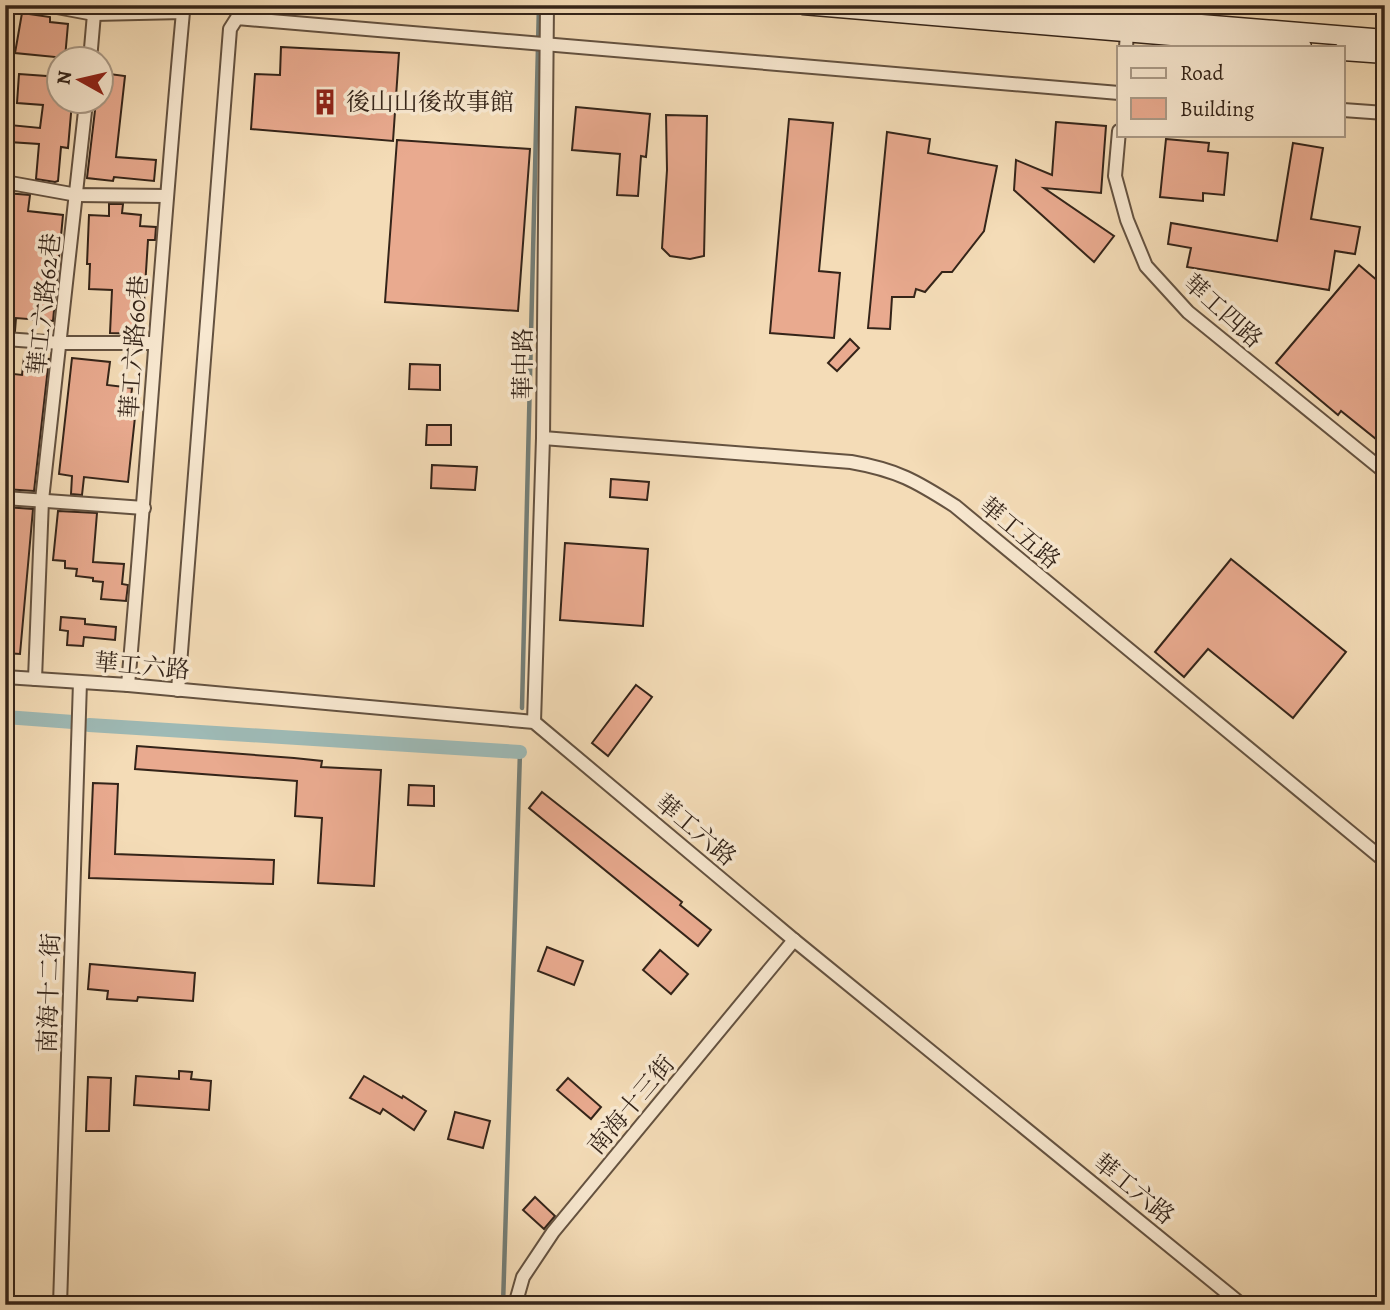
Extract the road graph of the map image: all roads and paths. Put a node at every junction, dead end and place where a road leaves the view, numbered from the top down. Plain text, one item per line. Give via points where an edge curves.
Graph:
1 (8, 5) edge
2 (46, 5) edge
3 (547, 5) edge
4 (803, 5) edge
5 (970, 5) edge
6 (94, 14) junction
7 (1129, 26) edge
8 (5, 31) edge
9 (1385, 39) edge
10 (91, 46) edge
11 (547, 46) junction
12 (1294, 46) edge
13 (1344, 51) edge
14 (1385, 54) edge
15 (1117, 93) edge
16 (1344, 110) edge
17 (1385, 113) edge
18 (85, 116) edge
19 (1119, 136) edge
20 (5, 181) edge
21 (77, 195) junction
22 (166, 196) junction
23 (5, 339) edge
24 (61, 343) junction
25 (156, 343) junction
26 (543, 438) junction
27 (1385, 472) edge
28 (5, 498) edge
29 (42, 500) junction
30 (144, 508) junction
31 (5, 677) edge
32 (35, 679) junction
33 (80, 682) junction
34 (128, 685) junction
35 (178, 690) junction
36 (534, 722) junction
37 (1385, 862) edge
38 (794, 940) junction
39 (60, 1305) edge
40 (515, 1305) edge
41 (1242, 1305) edge

1 - 8 street
2 - 6 street
3 - 11 street, 華中路
4 - 7 main road
5 - 7 main road
6 - 10 street
6 - 22 street, 華工六路60巷 via 183,12
7 - 9 main road
7 - 12 main road
11 - 15 street
11 - 26 street, 華中路
11 - 35 street via 237,18 230,29
13 - 14 main road
16 - 17 street
18 - 21 street, 華工六路62巷
19 - 27 street, 華工四路 via 1115,176 1146,266 1188,312
20 - 21 street
21 - 22 street
21 - 24 street, 華工六路62巷
22 - 25 street, 華工六路60巷
23 - 24 street
24 - 25 street
24 - 29 street, 華工六路62巷
25 - 30 street, 華工六路60巷
26 - 36 street, 華中路
26 - 37 street, 華工五路 via 851,462 884,468 918,482 955,506
28 - 29 street
29 - 30 street
29 - 32 street, 華工六路62巷
30 - 34 street, 華工六路60巷
31 - 32 street, 華工六路
32 - 33 street, 華工六路
33 - 34 street, 華工六路
33 - 39 street, 南海十二街
34 - 35 street, 華工六路
35 - 36 street, 華工六路
36 - 38 street, 華工六路
38 - 40 street, 南海十三街 via 553,1232 523,1277
38 - 41 street, 華工六路

